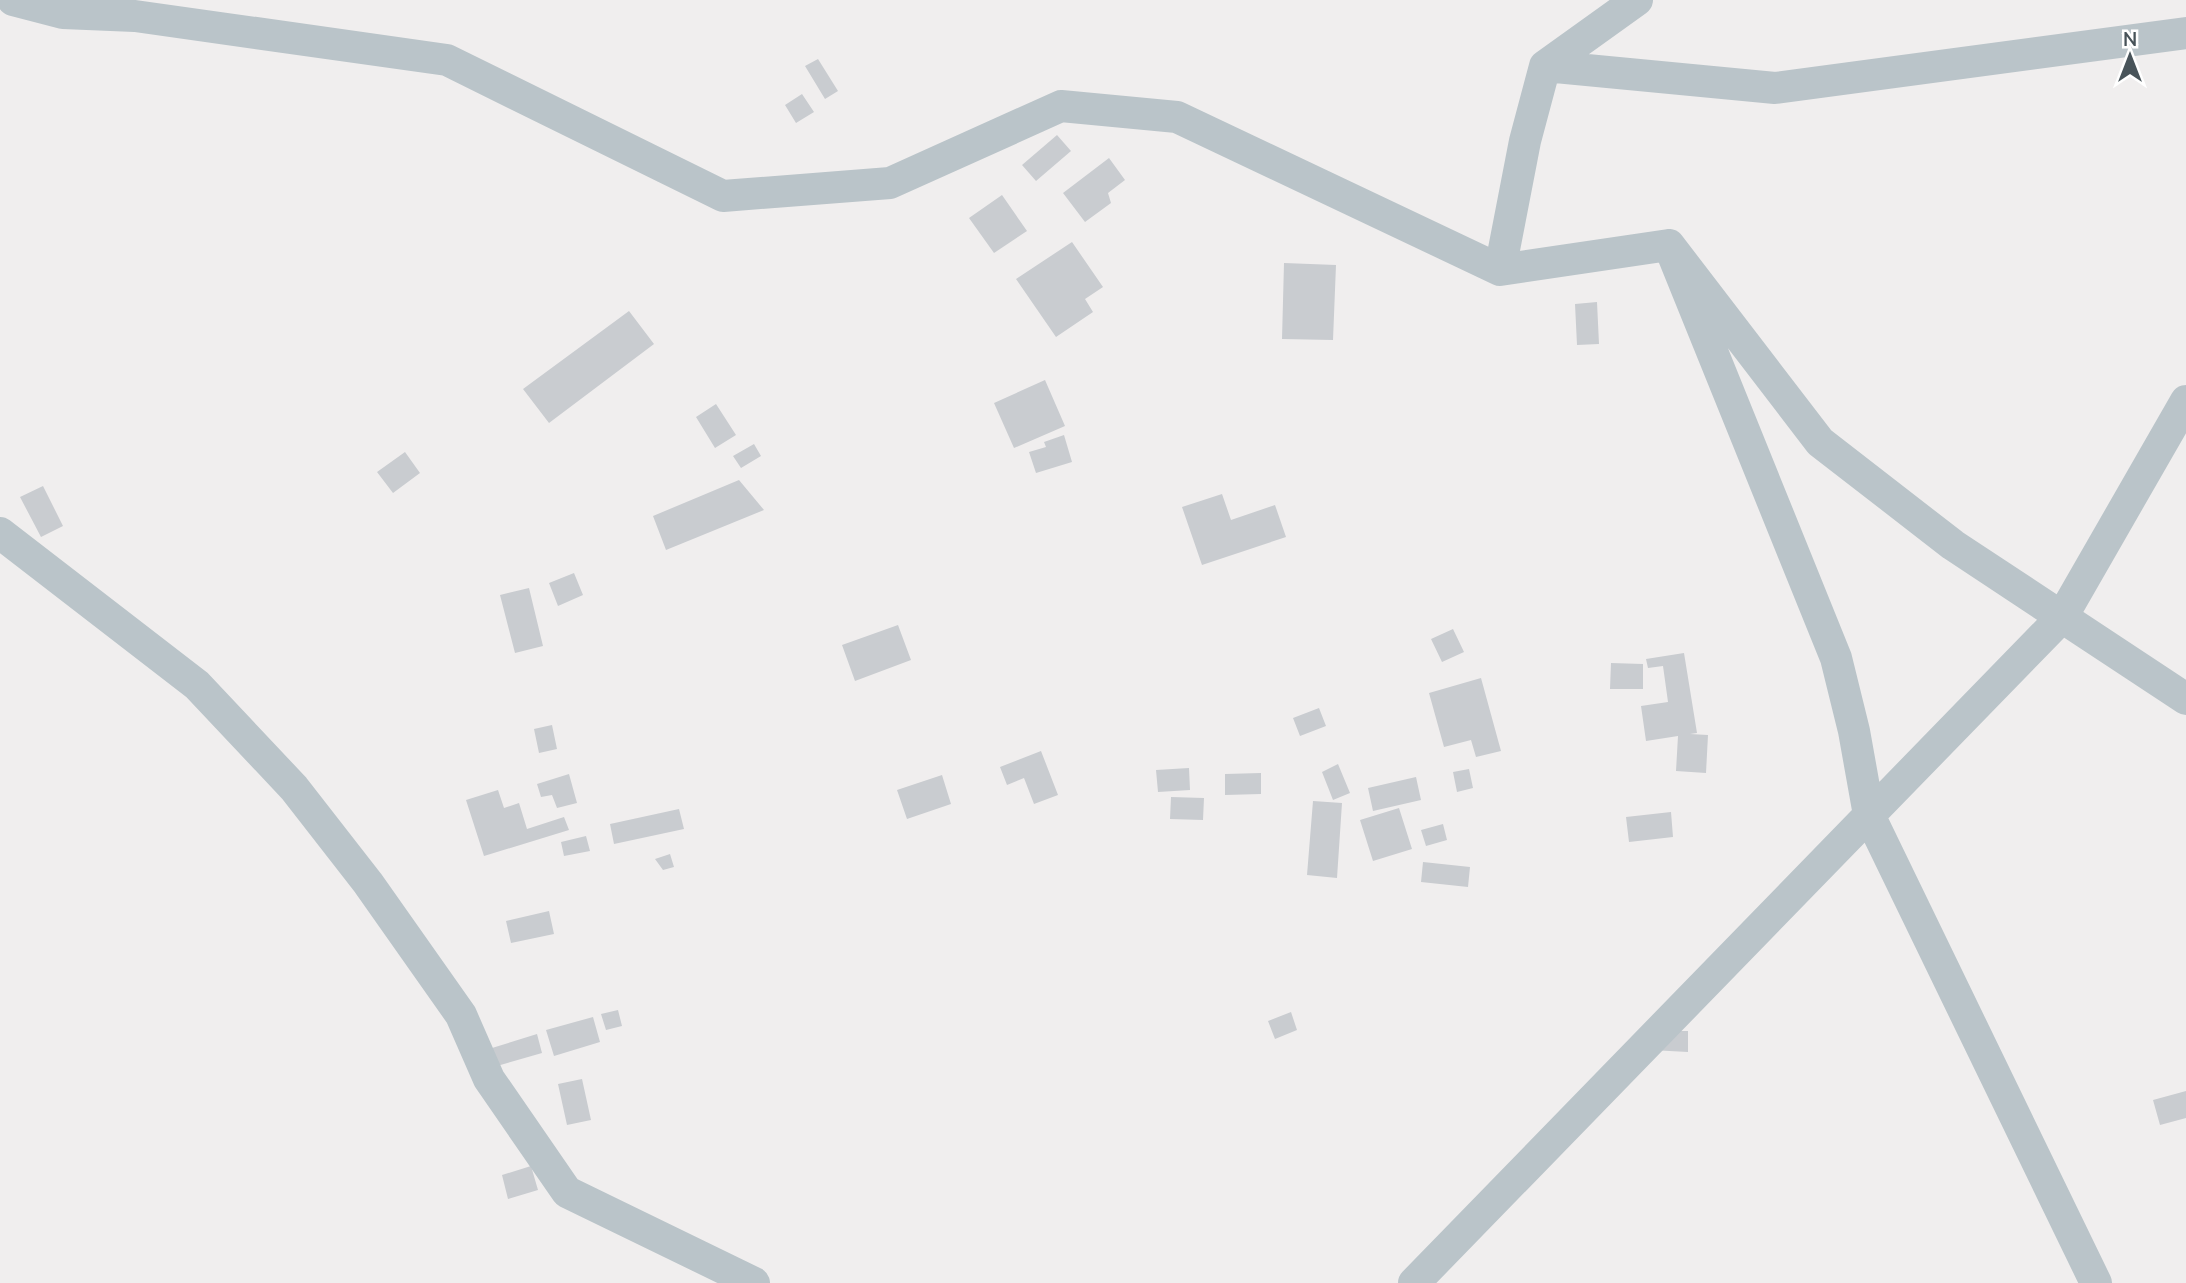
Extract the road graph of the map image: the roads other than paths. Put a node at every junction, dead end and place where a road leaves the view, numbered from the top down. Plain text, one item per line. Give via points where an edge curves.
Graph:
1 (13, 0) edge
2 (102, 0) edge
3 (1637, 0) edge
4 (135, 16) junction
5 (2186, 33) edge
6 (1545, 66) junction
7 (1670, 245) junction
8 (1500, 270) junction
9 (2186, 401) edge
10 (0, 533) edge
11 (2062, 617) junction
12 (2186, 699) edge
13 (1869, 815) junction
14 (754, 1283) edge
15 (1414, 1283) edge
16 (2096, 1283) edge

1 - 4 street via 63,13
2 - 4 street
3 - 6 street
4 - 8 street via 447,60 723,196 890,183 1061,106 1177,117
5 - 6 street via 1775,88
6 - 8 street
7 - 8 street
7 - 11 street via 1820,442 1953,545
7 - 13 street via 1836,658
9 - 11 street
10 - 14 street via 197,685 294,788 368,883 461,1016 489,1079 567,1192
11 - 12 street
11 - 13 street
13 - 15 street
13 - 16 street

